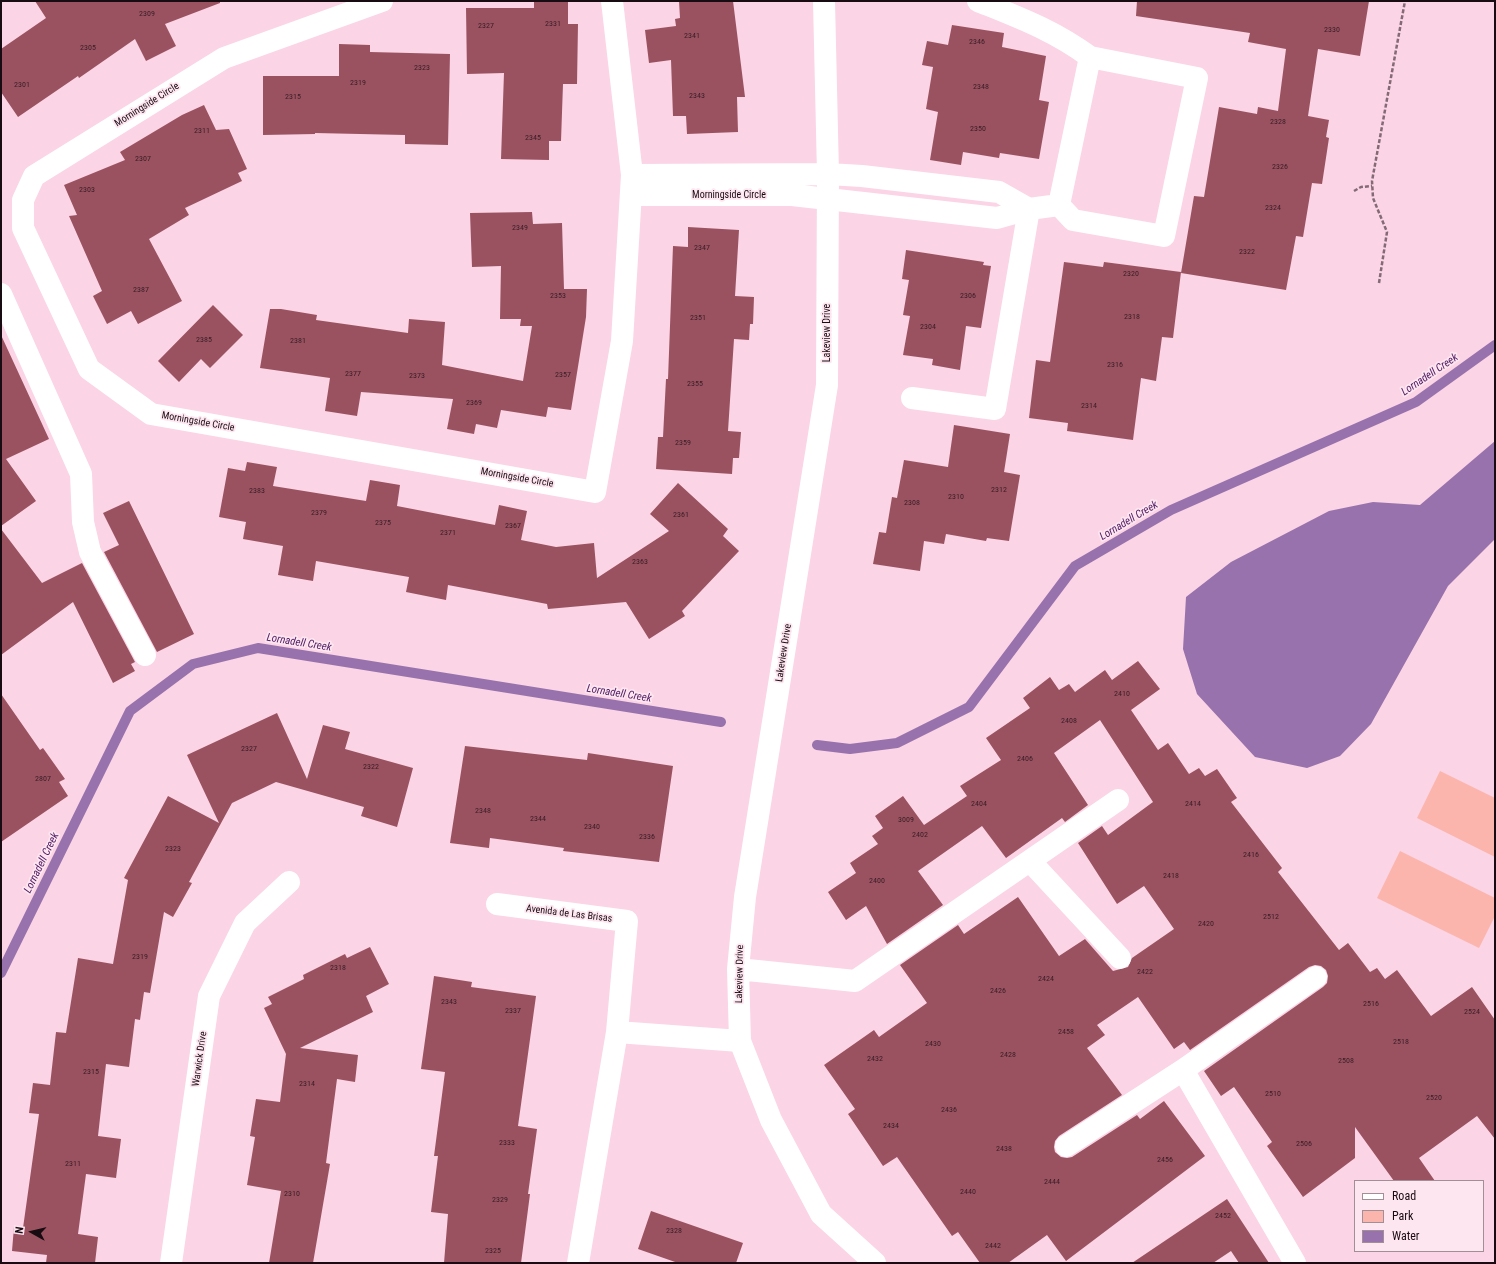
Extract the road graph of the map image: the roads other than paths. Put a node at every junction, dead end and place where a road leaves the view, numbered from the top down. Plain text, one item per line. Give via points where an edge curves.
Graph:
1 (382, 1) edge
2 (612, 1) edge
3 (824, 1) edge
4 (978, 1) edge
5 (1090, 57) junction
6 (828, 174) junction
7 (632, 185) junction
8 (828, 199) junction
9 (1059, 205) junction
10 (1029, 209) junction
11 (1, 294) edge
12 (912, 398) dead end
13 (145, 655) dead end
14 (1118, 800) dead end
15 (1030, 861) junction
16 (289, 882) dead end
17 (497, 904) dead end
18 (1120, 958) dead end
19 (738, 969) junction
20 (1316, 977) dead end
21 (617, 1032) junction
22 (740, 1041) junction
23 (1183, 1070) junction
24 (1066, 1146) dead end
25 (171, 1263) edge
26 (578, 1263) edge
27 (875, 1263) edge
28 (1295, 1263) edge

1 - 7 street, Morningside Circle via 224,58 34,176 23,200 23,228 89,369 151,414 595,492 622,341
2 - 7 street, Morningside Circle
3 - 6 street, Lakeview Drive
4 - 5 street via 1039,26 1066,40
5 - 9 street
5 - 9 street via 1197,78 1196,86 1164,236 1073,220
6 - 7 street, Morningside Circle
6 - 8 street, Lakeview Drive
6 - 10 street, Morningside Circle via 999,192
7 - 8 street, Morningside Circle
8 - 10 street, Morningside Circle via 997,218
8 - 19 street, Lakeview Drive via 827,385 746,889
9 - 10 street, Morningside Circle
10 - 12 street via 995,409
11 - 13 street via 81,474 83,522 90,552
14 - 15 street
15 - 18 street
15 - 19 street via 854,981
16 - 25 street, Warwick Drive via 245,923 209,996
17 - 21 street, Avenida de Las Brisas via 627,921
19 - 22 street, Lakeview Drive
20 - 23 street
21 - 22 street
21 - 26 street, Avenida de Las Brisas
22 - 27 street, Lakeview Drive via 771,1120 821,1214
23 - 24 street
23 - 28 street

